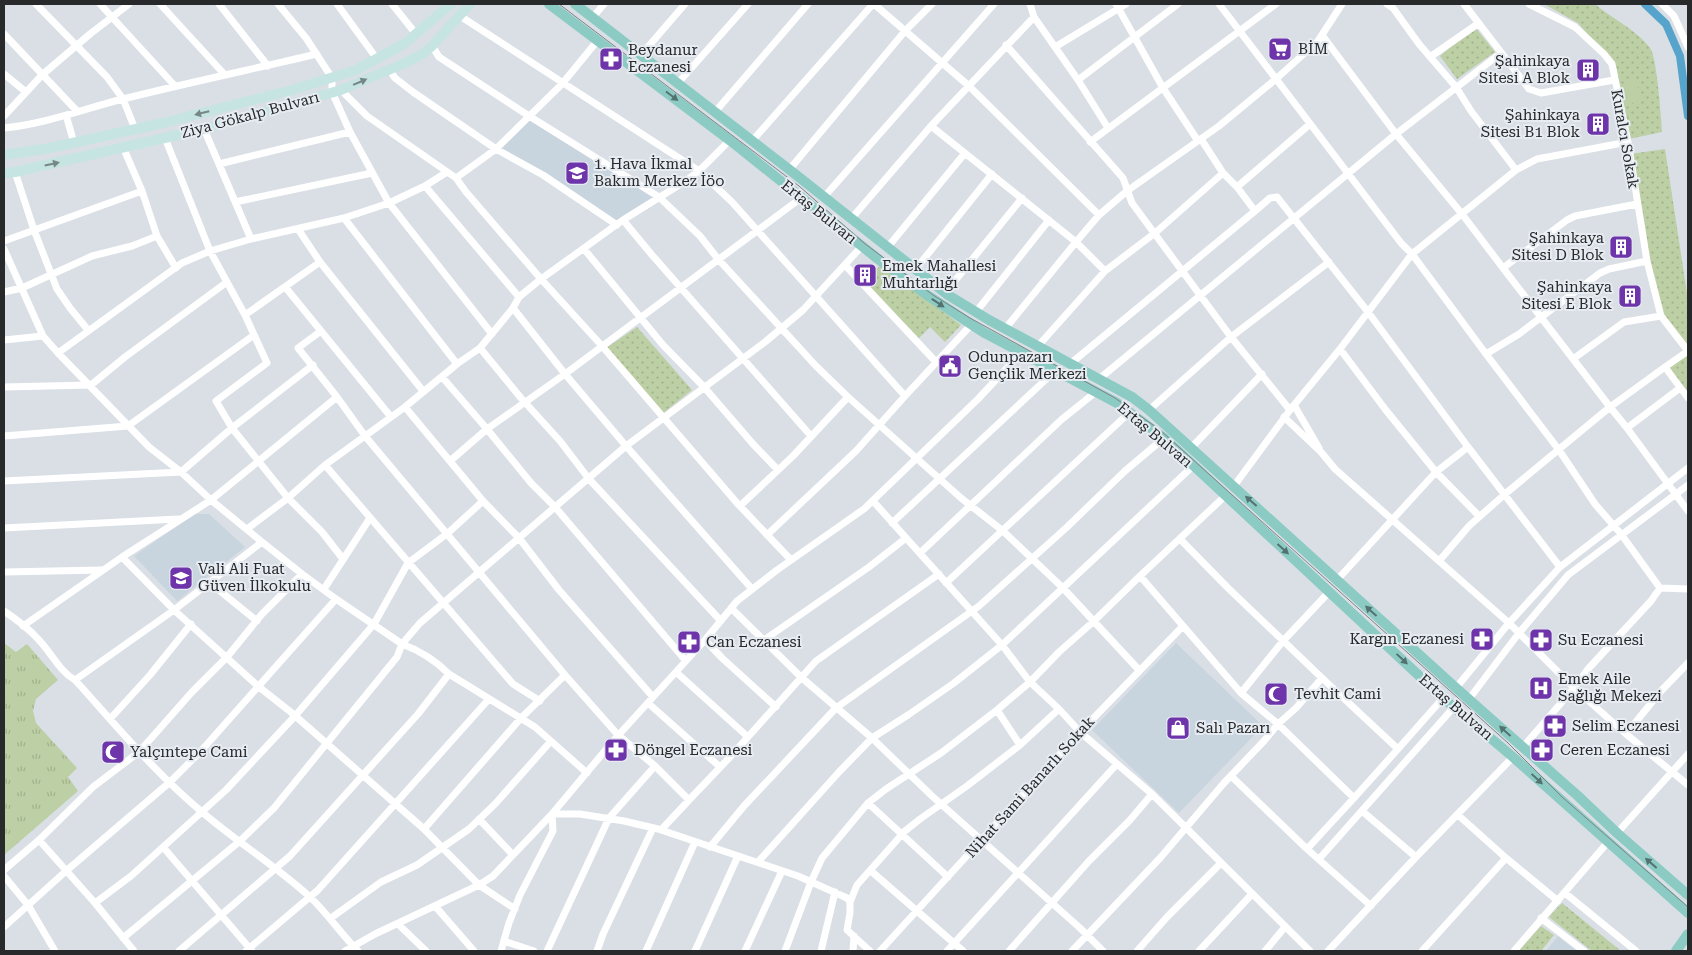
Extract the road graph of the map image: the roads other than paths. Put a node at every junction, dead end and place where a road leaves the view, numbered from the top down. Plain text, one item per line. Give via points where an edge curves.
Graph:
1 (36, 4) edge
2 (100, 4) edge
3 (129, 4) edge
4 (160, 4) edge
5 (219, 4) edge
6 (278, 4) edge
7 (336, 4) edge
8 (392, 4) edge
9 (451, 4) edge
10 (470, 4) edge
11 (549, 4) edge
12 (575, 4) edge
13 (604, 4) edge
14 (685, 4) edge
15 (748, 4) edge
16 (808, 4) edge
17 (873, 4) edge
18 (932, 4) edge
19 (994, 4) edge
20 (1030, 4) edge
21 (1126, 4) edge
22 (1178, 4) edge
23 (1219, 4) edge
24 (1276, 4) edge
25 (1342, 4) edge
26 (1387, 4) edge
27 (1464, 4) edge
28 (1529, 4) edge
29 (1662, 4) edge
30 (1117, 6) edge
31 (113, 16) junction
32 (460, 16) junction
33 (593, 17) junction
34 (1034, 17) junction
35 (1478, 23) junction
36 (905, 31) junction
37 (1238, 32) junction
38 (4, 34) edge
39 (416, 34) junction
40 (1322, 35) junction
41 (1134, 36) junction
42 (598, 40) junction
43 (77, 45) junction
44 (1006, 45) junction
45 (432, 46) junction
46 (1055, 47) junction
47 (1688, 47) edge
48 (1501, 53) junction
49 (317, 54) junction
50 (642, 55) junction
51 (1430, 57) junction
52 (378, 58) junction
53 (943, 62) junction
54 (268, 66) junction
55 (389, 69) junction
56 (4, 74) edge
57 (42, 75) junction
58 (225, 75) junction
59 (332, 78) junction
60 (1276, 79) junction
61 (1078, 80) junction
62 (1614, 80) junction
63 (562, 84) junction
64 (678, 84) junction
65 (175, 86) junction
66 (969, 86) junction
67 (1456, 86) junction
68 (1163, 88) junction
69 (337, 91) junction
70 (26, 92) junction
71 (123, 99) junction
72 (76, 111) junction
73 (715, 112) junction
74 (4, 116) edge
75 (66, 116) junction
76 (529, 116) junction
77 (1310, 124) junction
78 (931, 126) junction
79 (4, 128) edge
80 (1108, 128) junction
81 (135, 129) junction
82 (204, 129) junction
83 (350, 132) junction
84 (1396, 134) junction
85 (165, 138) junction
86 (730, 140) junction
87 (1200, 140) junction
88 (752, 141) junction
89 (1090, 142) junction
90 (1628, 142) junction
91 (74, 143) junction
92 (123, 146) junction
93 (496, 149) junction
94 (965, 153) junction
95 (4, 155) edge
96 (219, 164) junction
97 (789, 170) junction
98 (1516, 170) junction
99 (699, 171) junction
100 (9, 172) edge
101 (372, 172) junction
102 (447, 172) junction
103 (1222, 173) junction
104 (992, 174) junction
105 (1347, 174) junction
106 (456, 178) junction
107 (425, 186) junction
108 (1236, 187) junction
109 (142, 191) junction
110 (1127, 191) junction
111 (659, 197) junction
112 (824, 197) junction
113 (801, 198) junction
114 (1022, 198) junction
115 (234, 202) junction
116 (389, 203) junction
117 (1637, 204) junction
118 (1255, 211) junction
119 (1462, 214) junction
120 (1099, 215) junction
121 (344, 218) junction
122 (851, 219) junction
123 (1294, 219) junction
124 (1050, 220) junction
125 (620, 223) junction
126 (298, 229) junction
127 (34, 230) junction
128 (757, 230) junction
129 (1155, 234) junction
130 (157, 236) junction
131 (251, 239) junction
132 (4, 241) edge
133 (1076, 242) junction
134 (862, 246) junction
135 (887, 248) junction
136 (4, 249) edge
137 (584, 249) junction
138 (210, 251) junction
139 (1412, 254) junction
140 (718, 259) junction
141 (1647, 261) junction
142 (320, 262) junction
143 (1329, 262) junction
144 (845, 265) junction
145 (176, 268) junction
146 (1503, 268) junction
147 (915, 270) junction
148 (1182, 270) junction
149 (1105, 271) junction
150 (51, 274) junction
151 (541, 279) junction
152 (227, 282) junction
153 (22, 288) junction
154 (286, 288) junction
155 (680, 288) junction
156 (4, 292) edge
157 (945, 293) junction
158 (1199, 295) junction
159 (817, 296) junction
160 (519, 297) junction
161 (513, 308) junction
162 (976, 312) junction
163 (1368, 312) junction
164 (244, 315) junction
165 (1661, 316) junction
166 (640, 317) junction
167 (1540, 318) junction
168 (971, 326) junction
169 (782, 328) junction
170 (1005, 329) junction
171 (88, 330) junction
172 (321, 331) junction
173 (492, 334) junction
174 (254, 335) junction
175 (43, 336) junction
176 (1231, 337) junction
177 (4, 340) edge
178 (602, 346) junction
179 (1038, 346) junction
180 (480, 348) junction
181 (1340, 349) junction
182 (58, 352) junction
183 (1022, 353) junction
184 (1486, 354) junction
185 (743, 358) junction
186 (1573, 359) junction
187 (936, 362) junction
188 (457, 364) junction
189 (1070, 364) junction
190 (313, 366) junction
191 (1665, 366) junction
192 (1056, 370) junction
193 (565, 374) junction
194 (1262, 374) junction
195 (442, 377) junction
196 (1099, 379) junction
197 (90, 385) junction
198 (4, 387) edge
199 (704, 387) junction
200 (1680, 388) junction
201 (423, 391) junction
202 (1097, 392) junction
203 (905, 396) junction
204 (337, 397) junction
205 (848, 397) junction
206 (1688, 398) edge
207 (525, 402) junction
208 (1610, 406) junction
209 (405, 407) junction
210 (1292, 407) junction
211 (1149, 410) junction
212 (1130, 412) junction
213 (391, 417) junction
214 (1284, 417) junction
215 (664, 419) junction
216 (128, 426) junction
217 (880, 426) junction
218 (232, 428) junction
219 (1627, 428) junction
220 (487, 429) junction
221 (4, 436) edge
222 (365, 436) junction
223 (811, 436) junction
224 (1164, 438) junction
225 (626, 446) junction
226 (1468, 447) junction
227 (1191, 448) junction
228 (1559, 450) junction
229 (1321, 452) junction
230 (917, 458) junction
231 (260, 461) junction
232 (450, 461) junction
233 (325, 465) junction
234 (1193, 466) junction
235 (1688, 468) edge
236 (778, 470) junction
237 (180, 472) junction
238 (1436, 472) junction
239 (589, 478) junction
240 (939, 478) junction
241 (4, 481) edge
242 (1668, 482) junction
243 (1688, 485) edge
244 (1234, 486) junction
245 (1505, 494) junction
246 (1676, 494) junction
247 (1225, 496) junction
248 (288, 498) junction
249 (212, 500) junction
250 (483, 500) junction
251 (873, 501) junction
252 (969, 505) junction
253 (740, 506) junction
254 (555, 508) junction
255 (1688, 511) edge
256 (1479, 516) junction
257 (370, 518) junction
258 (180, 519) junction
259 (1392, 519) junction
260 (892, 523) junction
261 (1612, 525) junction
262 (4, 528) edge
263 (248, 530) junction
264 (1003, 531) junction
265 (448, 533) junction
266 (1621, 534) junction
267 (767, 535) junction
268 (519, 538) junction
269 (906, 538) junction
270 (1180, 539) junction
271 (262, 542) junction
272 (920, 553) junction
273 (122, 557) junction
274 (1031, 558) junction
275 (343, 559) junction
276 (791, 560) junction
277 (1439, 561) junction
278 (408, 563) junction
279 (1560, 567) junction
280 (102, 570) junction
281 (4, 572) edge
282 (480, 572) junction
283 (302, 574) junction
284 (939, 574) junction
285 (1140, 576) junction
286 (1337, 580) junction
287 (209, 582) junction
288 (946, 583) junction
289 (1064, 588) junction
290 (1660, 588) junction
291 (324, 589) junction
292 (752, 589) junction
293 (1688, 589) edge
294 (1330, 592) junction
295 (336, 599) junction
296 (442, 602) junction
297 (731, 608) junction
298 (174, 610) junction
299 (4, 611) edge
300 (972, 612) junction
301 (257, 621) junction
302 (721, 621) junction
303 (1094, 621) junction
304 (1509, 623) junction
305 (191, 624) junction
306 (374, 624) junction
307 (23, 626) junction
308 (1183, 626) junction
309 (1519, 634) junction
310 (705, 640) junction
311 (764, 640) junction
312 (1283, 641) junction
313 (402, 644) junction
314 (1002, 645) junction
315 (227, 657) junction
316 (686, 661) junction
317 (1688, 663) edge
318 (1139, 670) junction
319 (676, 672) junction
320 (449, 674) junction
321 (565, 675) junction
322 (802, 678) junction
323 (1322, 678) junction
324 (75, 680) junction
325 (1030, 682) junction
326 (259, 687) junction
327 (1456, 688) junction
328 (1574, 688) junction
329 (1241, 693) junction
330 (1444, 698) junction
331 (489, 699) junction
332 (1469, 699) junction
333 (651, 700) junction
334 (540, 701) junction
335 (776, 706) junction
336 (1454, 707) junction
337 (836, 708) junction
338 (1059, 708) junction
339 (997, 710) junction
340 (295, 716) junction
341 (521, 718) junction
342 (110, 719) junction
343 (1278, 724) junction
344 (1080, 732) junction
345 (1626, 734) junction
346 (618, 735) junction
347 (748, 737) junction
348 (872, 738) junction
349 (551, 740) junction
350 (326, 744) junction
351 (1020, 745) junction
352 (1523, 747) junction
353 (1398, 749) junction
354 (139, 752) junction
355 (1688, 754) edge
356 (1513, 757) junction
357 (1117, 764) junction
358 (655, 766) junction
359 (720, 767) junction
360 (1672, 772) junction
361 (587, 773) junction
362 (908, 774) junction
363 (362, 775) junction
364 (1231, 776) junction
365 (170, 782) junction
366 (1688, 785) edge
367 (1152, 794) junction
368 (1354, 798) junction
369 (689, 800) junction
370 (868, 803) junction
371 (940, 804) junction
372 (395, 805) junction
373 (1362, 810) junction
374 (202, 812) junction
375 (552, 814) junction
376 (1458, 815) junction
377 (608, 818) junction
378 (479, 819) junction
379 (652, 828) junction
380 (1185, 828) junction
381 (424, 829) junction
382 (661, 830) junction
383 (1616, 833) junction
384 (902, 835) junction
385 (40, 840) junction
386 (981, 840) junction
387 (240, 841) junction
388 (695, 842) junction
389 (1608, 842) junction
390 (163, 847) junction
391 (710, 847) junction
392 (442, 848) junction
393 (1307, 849) junction
394 (513, 855) junction
395 (738, 856) junction
396 (1416, 857) junction
397 (1506, 858) junction
398 (1319, 859) junction
399 (758, 862) junction
400 (1221, 863) junction
401 (274, 868) junction
402 (4, 870) edge
403 (66, 871) junction
404 (782, 871) junction
405 (871, 871) junction
406 (1018, 872) junction
407 (4, 876) edge
408 (948, 878) junction
409 (192, 881) junction
410 (811, 882) junction
411 (479, 886) junction
412 (835, 892) junction
413 (1565, 893) junction
414 (1252, 894) junction
415 (1688, 895) edge
416 (309, 897) junction
417 (1558, 901) junction
418 (850, 902) junction
419 (95, 903) junction
420 (1053, 903) junction
421 (28, 904) junction
422 (435, 906) junction
423 (1371, 906) junction
424 (515, 909) junction
425 (917, 911) junction
426 (1688, 913) edge
427 (220, 914) junction
428 (331, 918) junction
429 (1541, 918) junction
430 (398, 924) junction
431 (4, 926) edge
432 (1285, 927) junction
433 (1688, 934) edge
434 (1087, 935) junction
435 (854, 936) junction
436 (123, 938) junction
437 (504, 942) junction
438 (954, 944) junction
439 (356, 949) edge
440 (249, 950) edge
441 (55, 951) edge
442 (134, 951) edge
443 (179, 951) edge
444 (345, 951) edge
445 (426, 951) edge
446 (474, 951) edge
447 (502, 951) edge
448 (534, 951) edge
449 (547, 951) edge
450 (597, 951) edge
451 (646, 951) edge
452 (695, 951) edge
453 (745, 951) edge
454 (785, 951) edge
455 (821, 951) edge
456 (854, 951) edge
457 (870, 951) edge
458 (880, 951) edge
459 (947, 951) edge
460 (963, 951) edge
461 (1009, 951) edge
462 (1072, 951) edge
463 (1103, 951) edge
464 (1137, 951) edge
465 (1199, 951) edge
466 (1265, 951) edge
467 (1310, 951) edge
468 (1328, 951) edge
469 (1422, 951) edge
470 (1514, 951) edge
471 (1584, 951) edge
472 (1636, 951) edge
473 (1676, 951) edge

1 - 43 street
2 - 31 street
3 - 31 street
4 - 58 street
5 - 54 street
6 - 49 street
7 - 52 street
8 - 39 street
9 - 39 main road, Ziya Gökalp Bulvarı
10 - 32 main road, Ziya Gökalp Bulvarı
11 - 42 main road, Ertaş Bulvarı
12 - 33 main road, Ertaş Bulvarı
13 - 33 street
14 - 50 street
15 - 64 street
16 - 73 street
17 - 36 street
17 - 88 street
18 - 36 street
19 - 53 street
20 - 34 street
21 - 30 street
22 - 41 street
23 - 37 street
24 - 37 street
25 - 40 street
26 - 51 street
27 - 35 street
28 - 62 street, Kuralcı Sokak via 1575,27 1612,64
29 - 47 street via 1674,16
30 - 41 street
30 - 46 street
31 - 43 street
31 - 65 street
32 - 45 main road, Ziya Gökalp Bulvarı
32 - 63 street
33 - 50 main road, Ertaş Bulvarı
34 - 44 street
34 - 46 street
35 - 48 street
35 - 51 street
36 - 53 street
36 - 97 street
37 - 60 street
37 - 68 street
38 - 57 street
39 - 52 main road, Ziya Gökalp Bulvarı
40 - 60 street
40 - 84 street
41 - 61 street
41 - 68 street
42 - 63 street
42 -> 86 main road, Ertaş Bulvarı
43 - 57 street
43 - 71 street
44 - 66 street
44 - 89 street
45 - 55 main road, Ziya Gökalp Bulvarı
45 - 76 street via 439,57
46 - 61 street
48 - 62 street via 1529,89 1541,93
48 - 67 street
49 - 54 street
49 - 59 street
50 - 64 main road, Ertaş Bulvarı
51 - 67 street
52 - 59 main road, Ziya Gökalp Bulvarı
53 - 66 street
53 - 112 street
54 - 58 street
69 -> 55 main road, Ziya Gökalp Bulvarı
55 - 93 street via 395,78
56 - 70 street
57 - 70 street
57 - 72 street
58 - 65 street
59 - 69 street
59 -> 81 main road, Ziya Gökalp Bulvarı
60 - 77 street
60 - 87 street
61 - 80 street
62 - 90 street, Kuralcı Sokak
63 - 76 street
63 - 99 street
64 - 73 main road, Ertaş Bulvarı
65 - 71 street
66 - 78 street
66 - 120 street
67 - 84 street
67 - 98 street
68 - 80 street
68 - 87 street
69 - 82 main road, Ziya Gökalp Bulvarı
69 - 83 street
69 - 102 street
70 - 74 street
71 - 72 street
71 - 81 street
72 - 75 street
73 - 88 main road, Ertaş Bulvarı
75 - 79 street
75 - 91 street
76 - 93 street
76 - 111 street
77 - 105 street
77 - 108 street
78 - 94 street
78 - 122 street
80 - 89 street
81 - 91 main road, Ziya Gökalp Bulvarı
82 - 85 main road, Ziya Gökalp Bulvarı
82 - 96 street
83 - 96 street
83 - 101 street
84 - 105 street
84 - 119 street
85 - 92 main road, Ziya Gökalp Bulvarı
85 - 138 street
86 - 99 street
86 - 113 main road, Ertaş Bulvarı
87 - 103 street
87 - 110 street
88 - 97 main road, Ertaş Bulvarı
89 - 110 street via 1123,178
90 - 98 street via 1537,159
90 - 117 street, Kuralcı Sokak
91 - 95 main road, Ziya Gökalp Bulvarı
100 -> 92 main road, Ziya Gökalp Bulvarı via 82,158
92 - 109 street
93 - 106 street
93 - 125 street
94 - 104 street
94 - 135 street
96 - 115 street
97 - 112 main road, Ertaş Bulvarı
98 - 119 street
99 - 111 street
99 - 128 street
100 - 127 street
101 - 115 street
101 - 116 street
102 - 106 street
102 - 107 street
103 - 108 street
103 - 129 street
104 - 114 street
104 - 147 street
105 - 123 street
105 - 139 street
106 - 151 street
107 - 116 street
107 - 160 street
108 - 118 street
109 - 127 street
109 - 130 street
110 - 120 street
110 - 129 street
111 - 125 street
111 - 140 street via 700,236
112 - 122 main road, Ertaş Bulvarı
113 - 128 street
113 - 134 main road, Ertaş Bulvarı
114 - 124 street
114 - 157 street
115 - 131 street
116 - 121 street
116 - 173 street
117 - 141 street, Kuralcı Sokak
117 - 146 street via 1566,220
118 - 123 street via 1270,198 1277,197
118 - 148 street
119 - 139 street
119 - 146 street
120 - 133 street
121 - 126 street
121 - 188 street
122 - 135 main road, Ertaş Bulvarı
123 - 143 street
123 - 158 street
124 - 133 street
124 - 162 street
125 - 137 street
125 - 155 street
126 - 131 street
126 - 142 street
127 - 132 street
127 - 150 street
128 - 140 street
128 - 159 street
129 - 148 street
129 - 149 street
130 - 145 street
130 - 150 street via 92,256
131 - 138 street
133 - 149 street
133 - 170 street
134 - 144 street
134 -> 168 main road, Ertaş Bulvarı
135 - 147 main road, Ertaş Bulvarı
136 - 153 street
137 - 151 street
137 - 166 street
138 - 145 street
138 - 152 street
139 - 163 street
139 - 184 street
140 - 155 street
140 - 169 street
141 - 165 street, Kuralcı Sokak
141 - 167 street via 1600,273
142 - 154 street
142 - 201 street
143 - 163 street
143 - 176 street
144 - 159 street
144 - 187 street
145 - 171 street
146 - 167 street
147 - 157 main road, Ertaş Bulvarı
148 - 158 street
148 - 189 street
149 - 179 street
150 - 153 street
150 - 171 street via 57,289
151 - 160 street
151 - 178 street
152 - 164 street
152 - 197 street
153 - 156 street
153 - 175 street
154 - 164 street
154 - 172 street
155 - 166 street
155 - 185 street
157 - 162 main road, Ertaş Bulvarı
158 - 176 street
158 - 196 street
159 - 169 street
159 - 203 street
160 - 161 street
161 - 173 street
161 - 193 street
162 - 170 main road, Ertaş Bulvarı
163 - 181 street
163 - 226 street
164 - 174 street
165 - 186 street via 1624,322
165 - 191 street via 1688,351
166 - 178 street
166 - 199 street
167 - 184 street
167 - 186 street
168 - 183 main road, Ertaş Bulvarı
168 - 187 street
169 - 185 street
169 - 205 street
170 - 179 main road, Ertaş Bulvarı
171 - 182 street
172 - 190 street via 298,348
172 - 213 street
173 - 180 street
174 - 216 street
174 - 218 street via 267,363 216,401
175 - 177 street
175 - 182 street
176 - 194 street
176 - 211 street
178 - 193 street
178 - 215 street
179 - 189 main road, Ertaş Bulvarı
180 - 188 street
180 - 207 street
181 - 210 street
181 - 238 street
182 - 197 street
183 - 192 main road, Ertaş Bulvarı
183 - 230 street
184 - 228 street
185 - 199 street
185 - 223 street
186 - 208 street
187 - 203 street
188 - 195 street
189 - 196 main road, Ertaş Bulvarı
190 - 204 street
190 - 218 street
191 - 200 street
191 - 208 street
192 - 202 main road, Ertaş Bulvarı
192 - 240 street
193 - 207 street
193 - 225 street
194 - 210 street
194 - 227 street
195 - 201 street
195 - 220 street
196 - 211 main road, Ertaş Bulvarı
197 - 198 street
197 - 216 street
199 - 215 street
199 - 236 street
200 - 206 street
200 - 219 street
201 - 209 street
202 - 212 main road, Ertaş Bulvarı
202 - 252 street via 1061,420
203 - 217 street
204 - 222 street
204 - 231 street
205 - 217 street
205 - 223 street
207 - 220 street
207 - 239 street
208 - 219 street
208 - 228 street
209 - 213 street
209 - 232 street
210 - 214 street
210 - 229 street
211 - 227 main road, Ertaş Bulvarı
212 - 224 main road, Ertaş Bulvarı
212 - 264 street
213 - 222 street
214 - 229 street
214 - 244 street
215 - 225 street
215 - 253 street
216 - 221 street
216 - 237 street
217 - 230 street
217 - 267 street
218 - 231 street
218 - 237 street
219 - 242 street
220 - 232 street
220 - 254 street
222 - 233 street
222 - 265 street
223 - 236 street
224 - 234 main road, Ertaş Bulvarı
224 - 274 street
225 - 239 street
225 - 292 street
226 - 238 street
226 - 245 street
227 - 244 main road, Ertaş Bulvarı
228 - 245 street
228 - 261 street
229 - 259 street via 1335,469
230 - 240 street
230 - 251 street
231 - 248 street
231 - 249 street
232 - 250 street
233 - 248 street
233 - 257 street
234 - 247 main road, Ertaş Bulvarı
234 - 289 street
235 - 242 street
236 - 253 street
237 - 241 street
237 - 249 street
238 - 256 street
238 - 259 street
239 - 254 street
239 - 302 street
240 - 252 street
240 - 260 street
242 - 246 street
242 - 261 street
243 - 246 street
286 -> 244 main road, Ertaş Bulvarı
245 - 256 street
245 - 279 street
246 - 255 street
246 - 266 street
247 - 270 street
247 -> 294 main road, Ertaş Bulvarı
248 - 263 street
248 - 275 street
249 - 258 street
249 - 263 street
250 - 265 street
250 - 268 street
251 - 260 street
251 - 276 street
252 - 264 street
252 - 272 street
253 - 267 street
254 - 268 street
254 - 316 street
256 - 277 street
257 - 275 street
257 - 278 street
258 - 262 street
258 - 273 street
259 - 277 street
259 - 286 street
260 - 269 street
261 - 266 street
261 - 279 street
263 - 271 street
264 - 274 street
264 - 288 street
265 - 278 street
265 - 282 street
266 - 290 street
266 - 309 street via 1568,575
267 - 276 street
268 - 282 street
268 - 333 street
269 - 272 street
269 - 311 street via 869,568
270 - 285 street
270 - 312 street
271 - 283 street
271 - 287 street
272 - 284 street
273 - 280 street
273 - 298 street
274 - 289 street
274 - 300 street
275 - 291 street
276 - 292 street
277 - 304 street
278 - 296 street
278 - 306 street
279 - 304 street
280 - 281 street
280 - 307 street
282 - 296 street
282 - 321 street
283 - 291 street
283 - 301 street
284 - 288 street
284 - 322 street via 816,661
285 - 303 street
285 - 308 street
327 -> 286 main road, Ertaş Bulvarı
287 - 298 street
287 - 301 street
288 - 300 street
289 - 303 street
289 - 314 street
290 - 293 street
290 - 328 street
291 - 295 street
292 - 297 street
294 - 312 street
294 -> 330 main road, Ertaş Bulvarı
295 - 306 street
295 - 326 street
296 - 313 street
296 - 334 street via 513,684
297 - 302 street
297 - 311 street
298 - 305 street
298 - 324 street
299 - 307 street
300 - 314 street
300 - 337 street
301 - 315 street
302 - 310 street
303 - 318 street
303 - 325 street
304 - 309 street
304 - 327 street
305 - 315 street
305 - 342 street
306 - 313 street
306 - 340 street
307 - 324 street
308 - 318 street, Nihat Sami Banarlı Sokak
308 - 329 street
309 - 328 street
309 - 332 street
310 - 316 street
310 - 335 street
311 - 322 street
312 - 323 street
312 - 329 street
313 - 320 street via 421,651
313 - 350 street via 397,657
314 - 325 street
314 - 348 street via 938,694
315 - 326 street
315 - 354 street
316 - 319 street
317 - 345 street
318 - 344 street, Nihat Sami Banarlı Sokak
319 - 333 street
319 - 347 street
320 - 331 street
320 - 363 street via 418,714
321 - 334 street
321 - 346 street
322 - 335 street
322 - 337 street
323 - 343 street
323 - 353 street
324 - 342 street
325 - 338 street
325 - 339 street
326 - 340 street
326 - 365 street
327 - 332 main road, Ertaş Bulvarı
328 - 345 street
328 - 352 street
329 - 343 street
330 - 336 main road, Ertaş Bulvarı
330 - 353 street
331 - 341 street
331 - 372 street
352 -> 332 main road, Ertaş Bulvarı
333 - 346 street
333 - 359 street
334 - 341 street
335 - 347 street
336 - 356 main road, Ertaş Bulvarı
336 - 373 street
337 - 348 street
337 - 391 street
338 - 344 street
338 - 351 street
339 - 351 street
339 - 362 street
340 - 350 street
340 - 374 street
341 - 349 street
341 - 381 street
342 - 354 street
343 - 364 street
343 - 368 street
344 - 357 street
344 - 386 street, Nihat Sami Banarlı Sokak
345 - 360 street
346 - 358 street
346 - 361 street
347 - 359 street
348 - 362 street
348 - 399 street
349 - 361 street
349 - 378 street
350 - 363 street
350 - 387 street via 274,808
351 - 371 street
352 - 383 main road, Ertaş Bulvarı
353 - 368 street
354 - 365 street
354 - 385 street via 93,788
355 - 360 street
356 - 376 street
356 -> 389 main road, Ertaş Bulvarı
357 - 367 street
357 - 406 street
358 - 369 street
358 - 377 street
359 - 369 street
360 - 366 street
360 - 383 street
361 - 375 street
362 - 370 street
362 - 371 street
363 - 372 street
363 - 401 street via 290,856
364 - 380 street
364 - 393 street
365 - 374 street
365 - 403 street
367 - 380 street
367 - 420 street
368 - 393 street
369 - 382 street
370 - 384 street
370 - 410 street via 822,858
371 - 384 street
371 - 386 street
372 - 381 street
372 - 416 street
373 - 396 street
373 - 398 street
374 - 387 street
374 - 390 street
375 - 377 street
375 - 394 street
375 - 424 street via 553,832
376 - 396 street
376 - 397 street
377 - 379 street
377 - 449 street
378 - 392 street
378 - 394 street
379 - 382 street
379 - 450 street
380 - 400 street
380 - 434 street
381 - 392 street
382 - 388 street
415 -> 383 main road, Ertaş Bulvarı
384 - 405 street
384 - 408 street
385 - 402 street
385 - 403 street
386 - 406 street
386 - 408 street, Nihat Sami Banarlı Sokak
387 - 401 street
387 - 409 street
388 - 391 street
388 - 451 street
389 - 413 street
389 - 426 main road, Ertaş Bulvarı
390 - 409 street
390 - 419 street
391 - 395 street
392 - 411 street
392 - 428 street via 381,882
393 - 398 street
394 - 411 street
395 - 399 street
395 - 452 street
396 - 423 street
397 - 417 street
397 - 469 street
398 - 423 street
399 - 404 street
400 - 414 street
400 - 464 street
401 - 416 street
401 - 427 street
403 - 419 street
403 - 421 street
404 - 410 street
404 - 453 street
405 - 418 street via 857,885
405 - 425 street
406 - 420 street
406 - 438 street
407 - 421 street
408 - 425 street, Nihat Sami Banarlı Sokak
409 - 427 street
409 - 436 street
410 - 412 street
410 - 454 street
411 - 422 street
411 - 424 street
412 - 418 street
412 - 455 street
413 - 417 street
413 - 472 street
414 - 432 street
414 - 465 street
416 - 428 street
416 - 440 street
417 - 429 street
418 - 435 street via 847,930
419 - 436 street
420 - 434 street
420 - 461 street
421 - 431 street
421 - 441 street
422 - 430 street
422 - 446 street
423 - 468 street
424 - 437 street
425 - 438 street
425 - 458 street, Nihat Sami Banarlı Sokak
427 - 440 street
427 - 443 street
428 - 439 street
429 - 470 street
429 - 471 street
430 - 439 street via 375,934
430 - 445 street
432 - 466 street
432 - 467 street
433 - 473 main road
434 - 462 street
434 - 463 street
435 - 456 street
435 - 457 street
436 - 442 street
437 - 447 street
437 - 448 street
438 - 459 street
438 - 460 street
439 - 444 street

